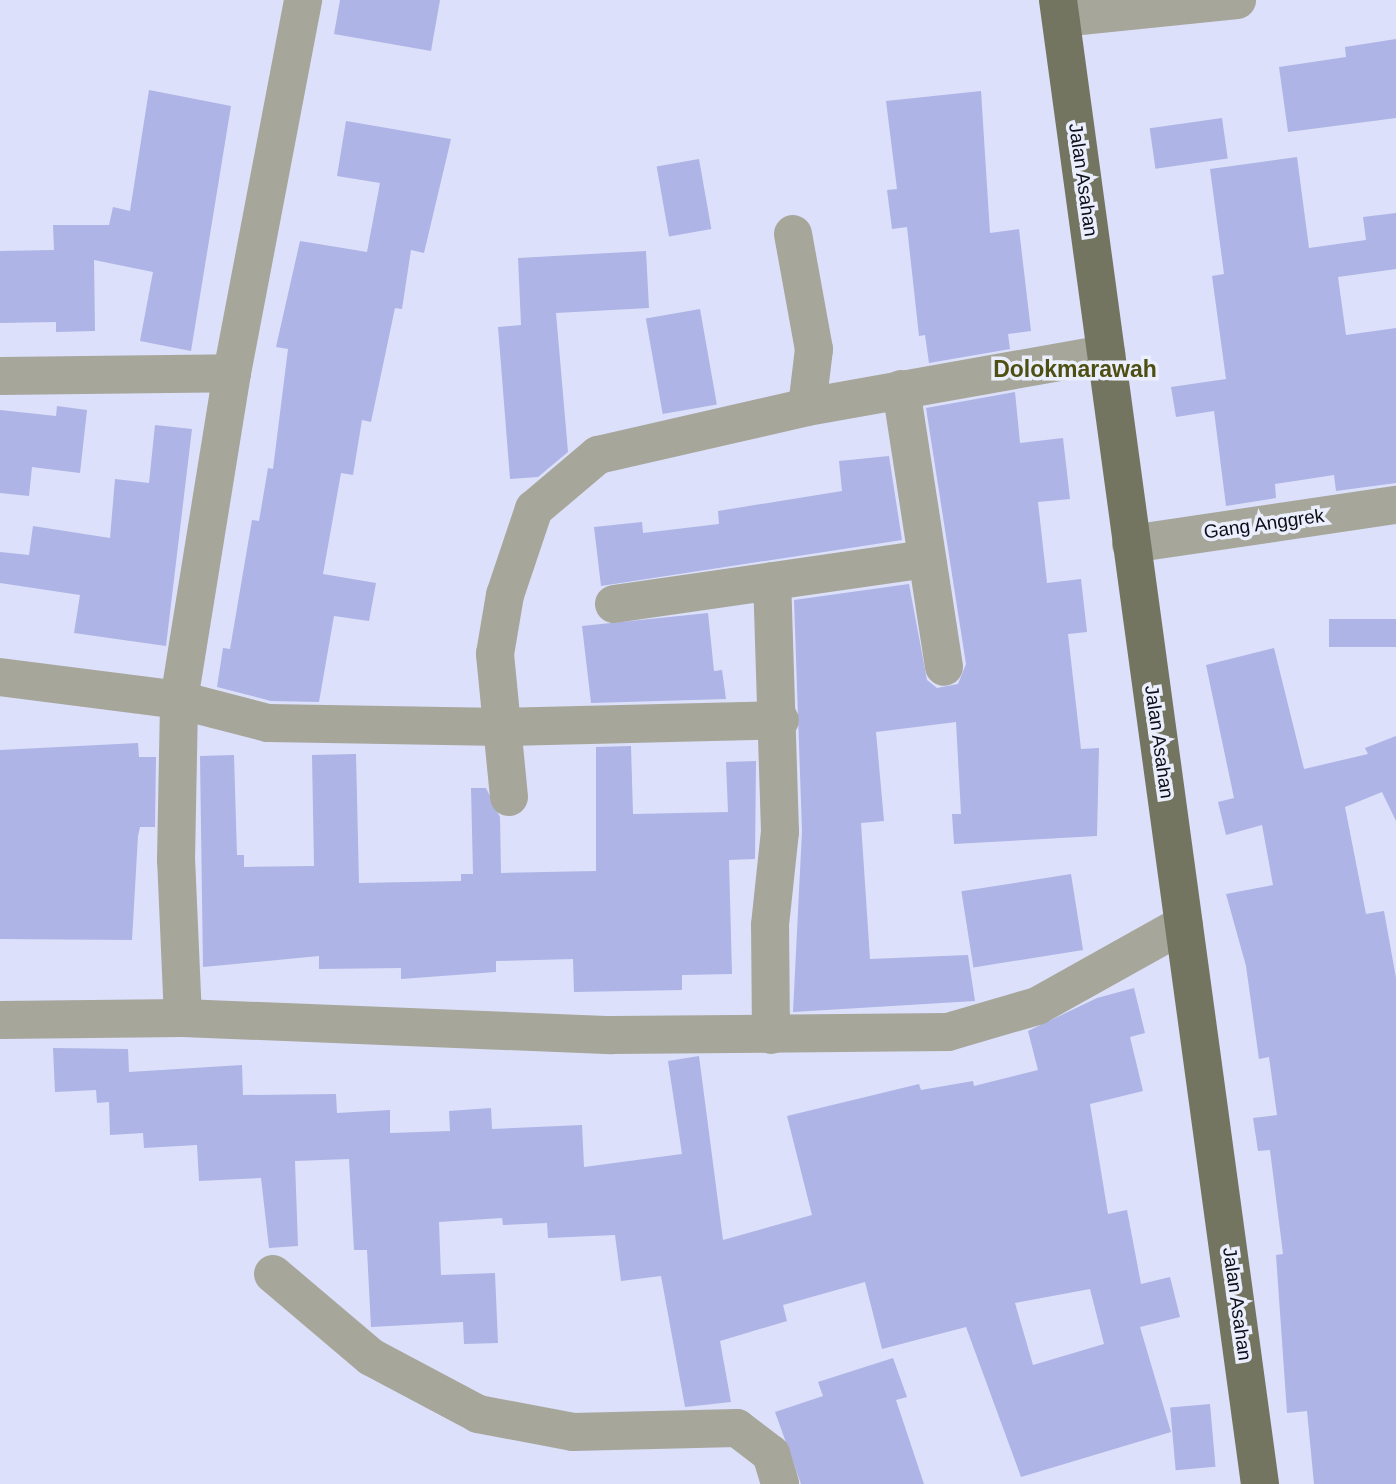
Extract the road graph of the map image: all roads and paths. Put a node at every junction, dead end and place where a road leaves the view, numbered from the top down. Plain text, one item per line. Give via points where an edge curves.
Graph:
1 (303, 0) edge
2 (1237, 0) edge
3 (1060, 9) edge
4 (793, 234) dead end
5 (1106, 354) junction
6 (232, 373) junction
7 (0, 376) edge
8 (901, 389) junction
9 (807, 407) junction
10 (1396, 505) edge
11 (1131, 544) junction
12 (927, 559) junction
13 (772, 581) junction
14 (614, 604) dead end
15 (944, 667) dead end
16 (0, 677) edge
17 (180, 699) junction
18 (780, 720) junction
19 (503, 727) junction
20 (509, 797) dead end
21 (1184, 924) junction
22 (183, 1018) junction
23 (0, 1020) edge
24 (771, 1035) junction
25 (273, 1275) dead end
26 (779, 1484) edge
27 (1260, 1484) edge

1 - 6 street
2 - 3 street
3 - 5 main road, Jalan Asahan
4 - 9 street via 814,349
5 - 8 street
5 - 11 main road, Jalan Asahan
6 - 7 street
6 - 17 street
8 - 9 street
8 - 12 street
9 - 19 street via 598,455 534,509 496,636
10 - 11 street, Gang Anggrek
11 - 21 main road, Jalan Asahan
12 - 13 street
12 - 15 street
13 - 14 street
13 - 18 street
16 - 17 street
17 - 19 street via 268,723
17 - 22 street via 176,860
18 - 19 street
18 - 24 street
19 - 20 street
21 - 24 street via 1037,1006 988,1023 947,1032
21 - 27 main road, Jalan Asahan
22 - 23 street
22 - 24 street via 433,1033
25 - 26 street via 372,1357 478,1414 573,1432 737,1428 771,1454

